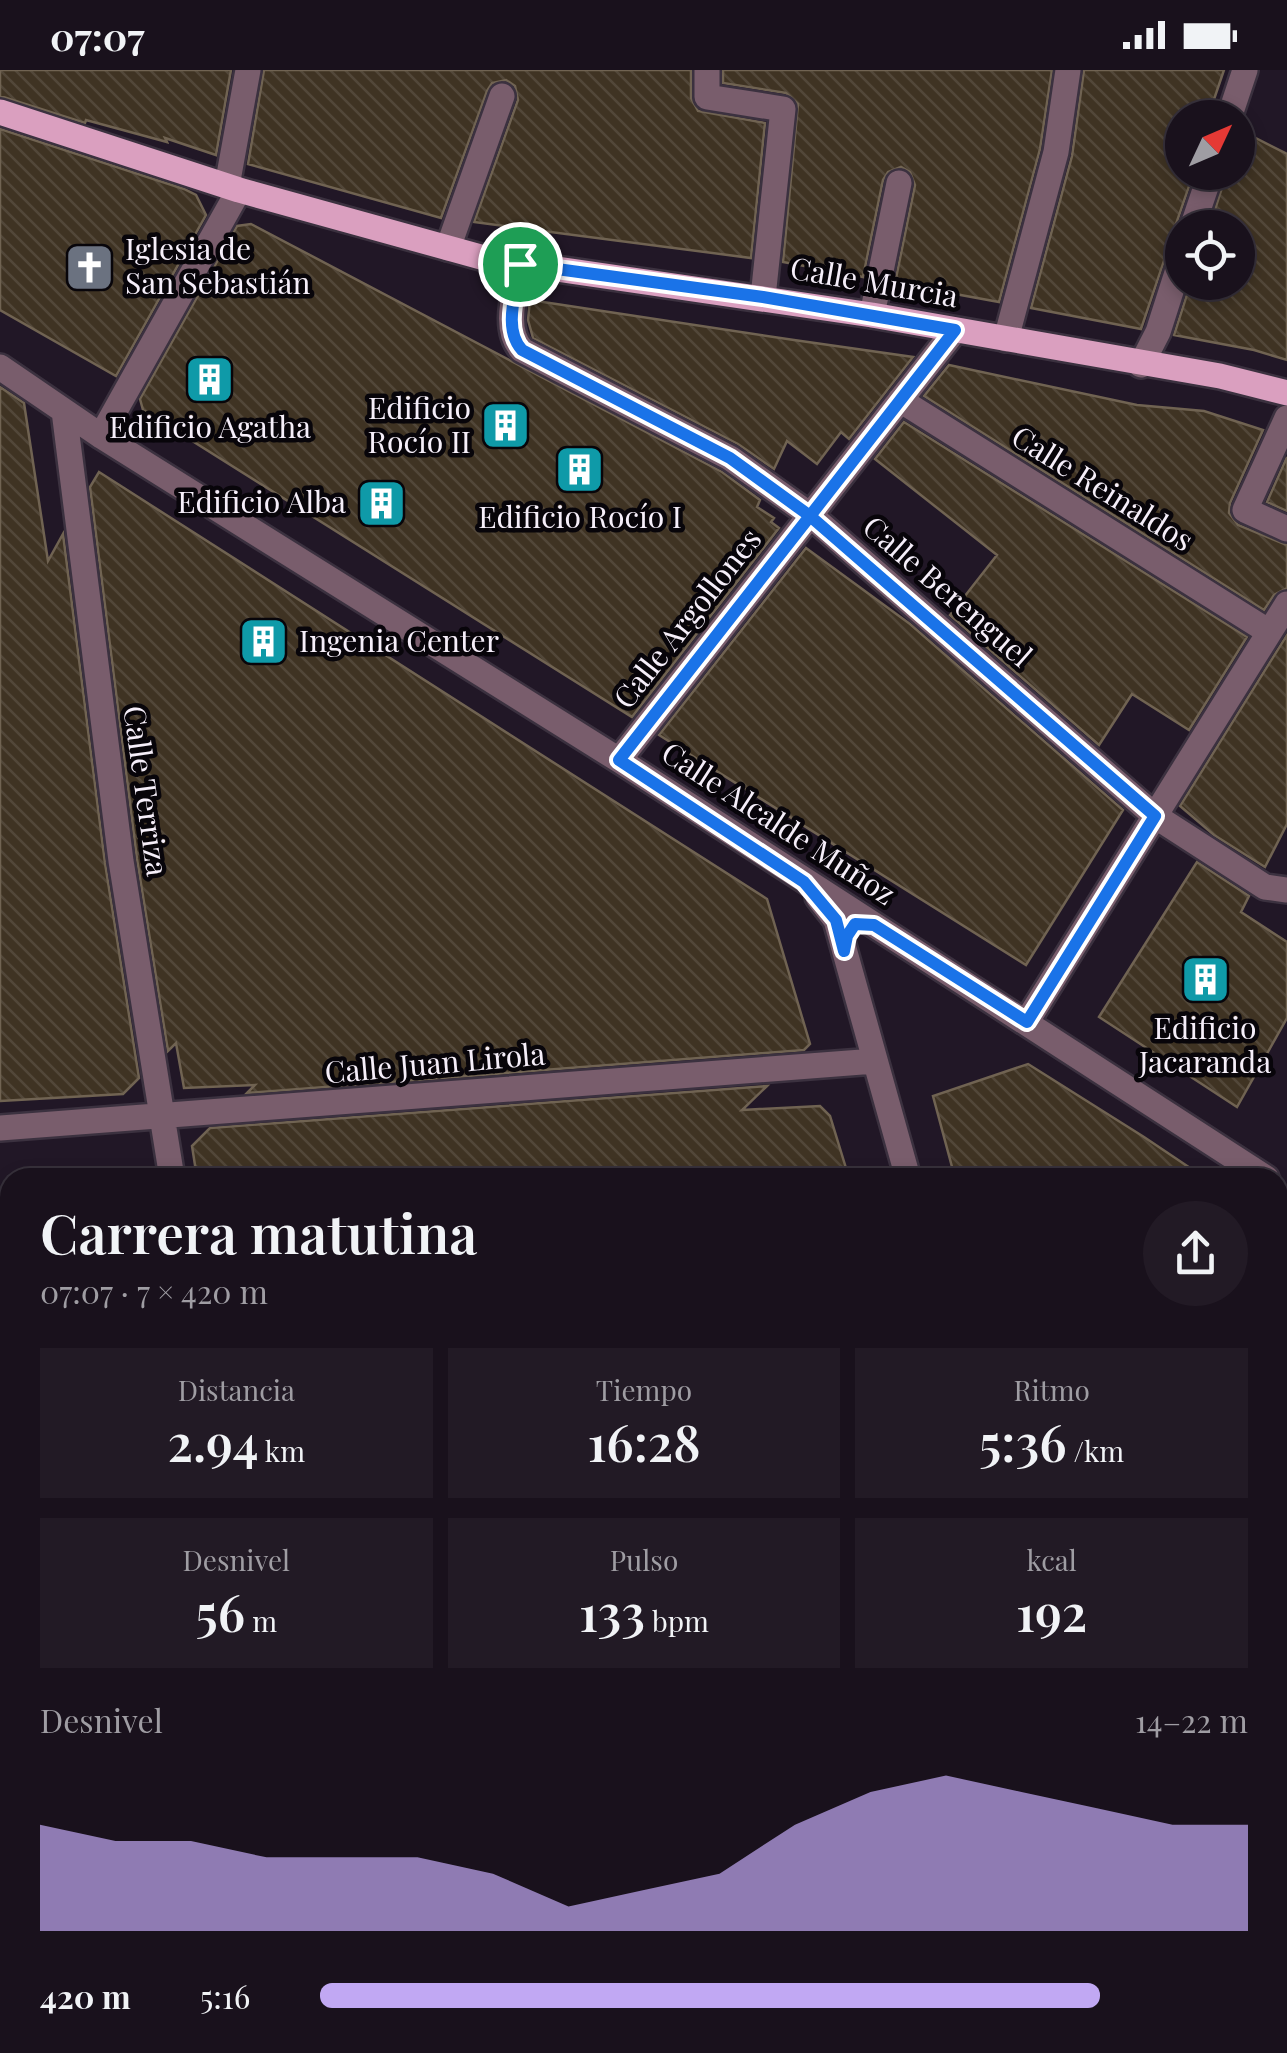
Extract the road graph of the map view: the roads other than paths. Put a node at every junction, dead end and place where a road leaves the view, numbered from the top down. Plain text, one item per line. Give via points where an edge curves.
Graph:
1 (248, 70) edge
2 (707, 70) edge
3 (1068, 70) edge
4 (1244, 70) edge
5 (502, 96) dead end
6 (1235, 100) edge
7 (0, 112) edge
8 (899, 183) dead end
9 (233, 188) junction
10 (448, 248) junction
11 (520, 264) junction
12 (763, 297) junction
13 (1168, 300) edge
14 (872, 315) junction
15 (955, 330) junction
16 (1006, 339) junction
17 (1141, 364) junction
18 (0, 367) edge
19 (1287, 393) edge
20 (900, 400) junction
21 (64, 412) junction
22 (1287, 418) edge
23 (102, 436) junction
24 (810, 516) junction
25 (1287, 529) edge
26 (1287, 604) edge
27 (1270, 632) junction
28 (619, 760) junction
29 (1155, 816) junction
30 (804, 882) junction
31 (1287, 890) edge
32 (874, 925) junction
33 (844, 951) junction
34 (1027, 1022) junction
35 (875, 1061) junction
36 (162, 1118) junction
37 (0, 1128) edge
38 (170, 1168) edge
39 (905, 1168) edge
40 (1251, 1168) edge

1 - 9 street
2 - 12 street via 707,96 784,108
3 - 16 street via 1056,152
4 - 6 street
5 - 10 street
7 - 9 main road, Calle Murcia
8 - 14 street
9 - 10 main road, Calle Murcia
9 - 23 street
10 - 11 main road, Calle Murcia
11 - 12 main road, Calle Murcia
11 - 24 street, Calle Berenguel via 511,327 522,350 730,458
12 - 14 main road, Calle Murcia
13 - 17 street
14 - 15 main road, Calle Murcia
15 - 16 main road, Calle Murcia
15 - 20 street, Calle Argollones
16 - 17 main road, Calle Murcia
17 - 19 main road, Calle Murcia
18 - 21 street, Calle Alcalde Muñoz
20 - 24 street, Calle Argollones
20 - 27 street, Calle Reinaldos
21 - 23 street, Calle Alcalde Muñoz
21 - 36 street, Calle Terriza via 121,861
22 - 25 street via 1245,510
23 - 28 street, Calle Alcalde Muñoz
24 - 28 street, Calle Argollones
24 - 29 street, Calle Berenguel
26 - 27 street
27 - 29 street
28 - 30 street, Calle Alcalde Muñoz
29 - 31 street, Calle Berenguel via 1265,886
29 - 34 street
30 - 32 street, Calle Alcalde Muñoz
30 - 33 street via 836,920
32 - 33 street via 855,924
32 - 34 street, Calle Alcalde Muñoz
33 - 35 street
34 - 40 street, Calle Alcalde Muñoz
35 - 36 street, Calle Juan Lirola
35 - 39 street
36 - 37 street, Calle Juan Lirola
36 - 38 street, Calle Terriza

